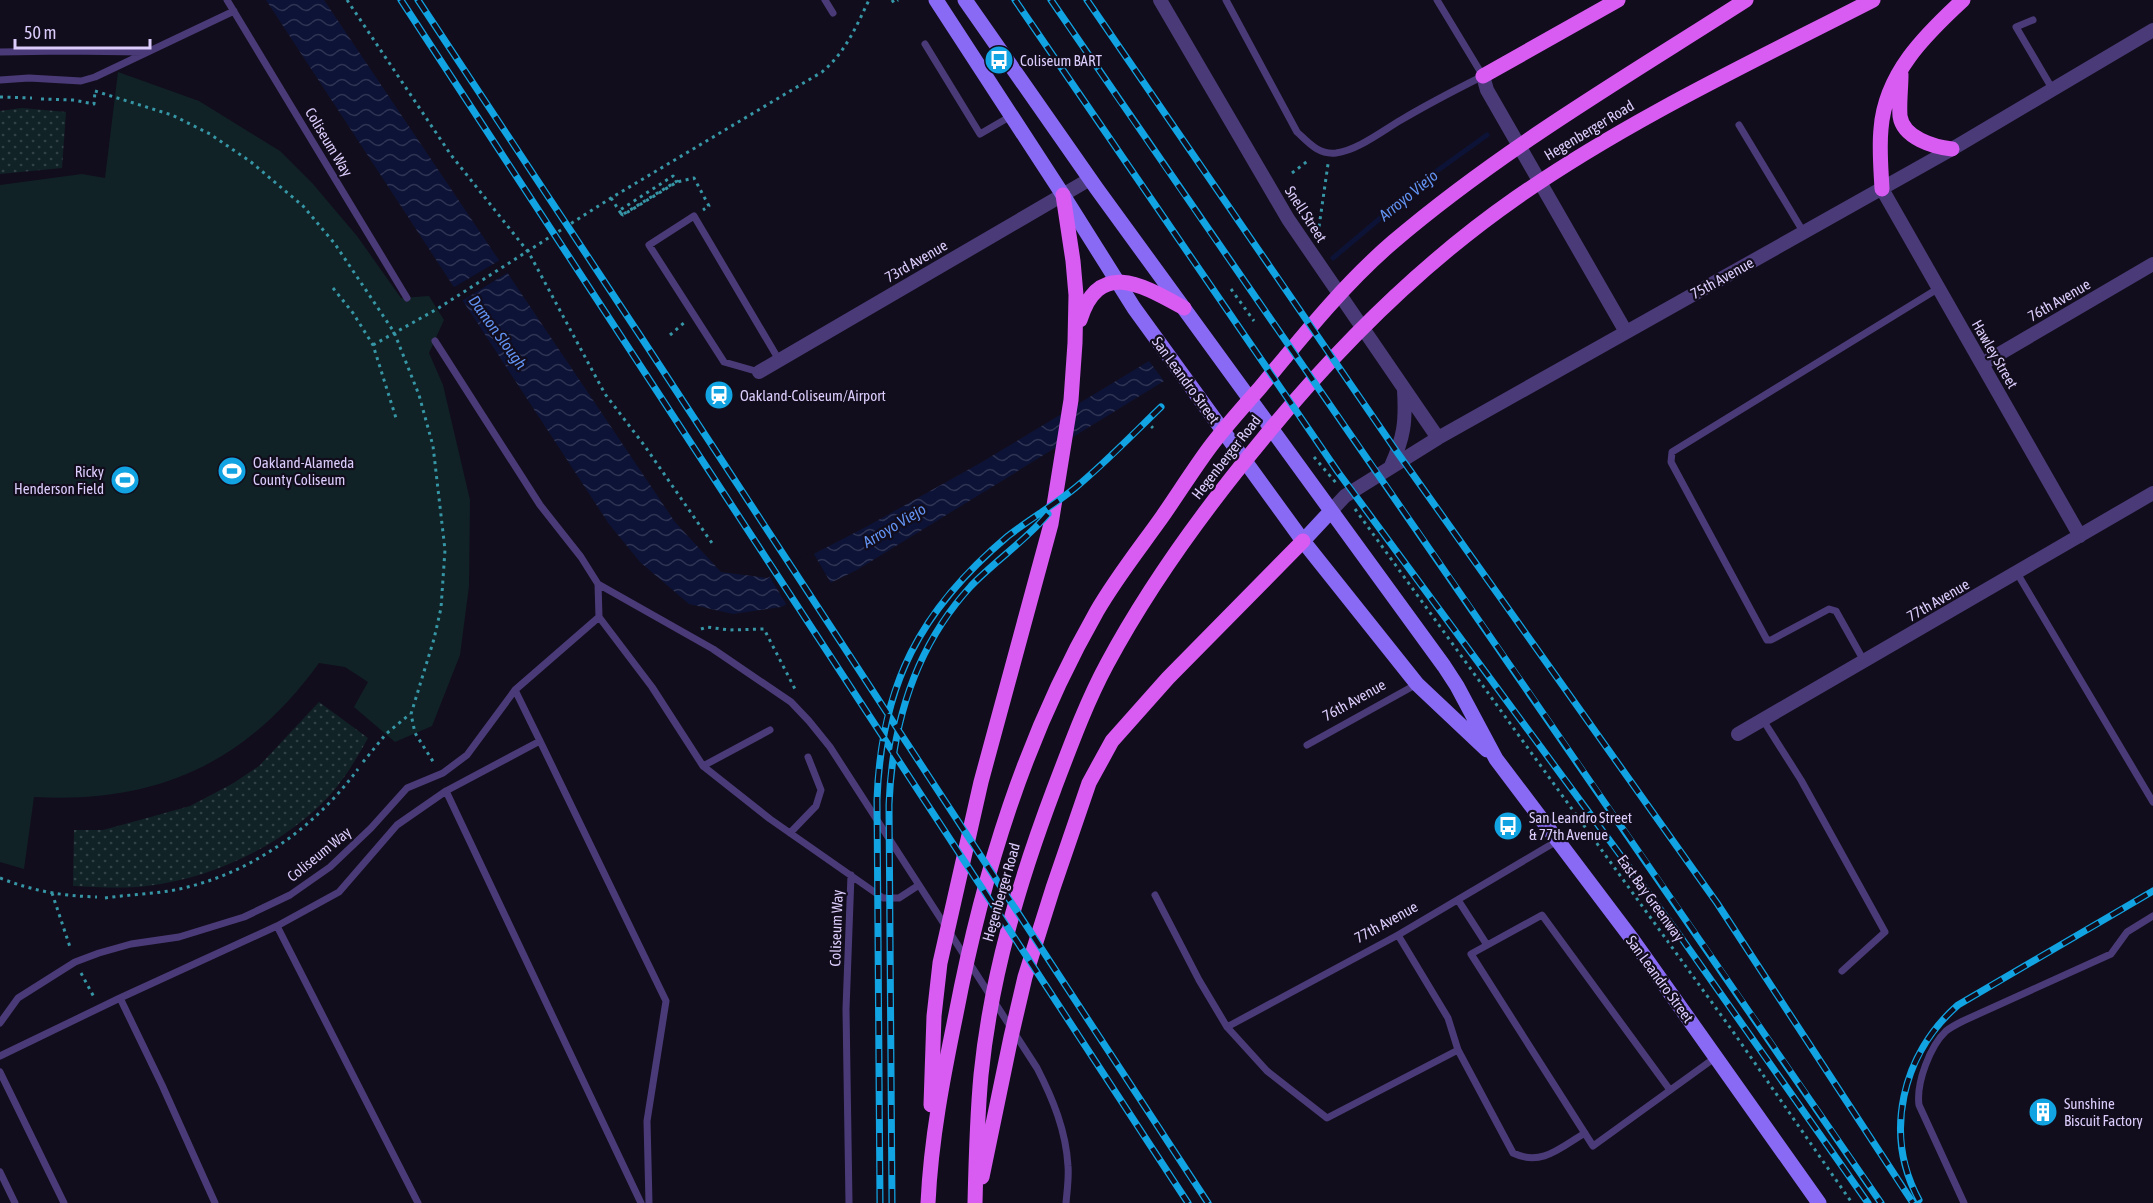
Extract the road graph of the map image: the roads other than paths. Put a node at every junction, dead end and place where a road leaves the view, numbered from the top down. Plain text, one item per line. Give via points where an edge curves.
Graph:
1 (227, 0) edge
2 (825, 0) edge
3 (936, 0) edge
4 (965, 0) edge
5 (1160, 0) edge
6 (1226, 0) edge
7 (1437, 0) edge
8 (1618, 0) edge
9 (1746, 0) edge
10 (1873, 0) edge
11 (1963, 0) edge
12 (234, 11) junction
13 (833, 13) dead end
14 (2033, 20) dead end
15 (2153, 30) edge
16 (926, 44) dead end
17 (0, 52) edge
18 (148, 52) junction
19 (1901, 68) junction
20 (1483, 76) junction
21 (0, 80) edge
22 (2053, 90) junction
23 (1011, 116) junction
24 (1739, 125) dead end
25 (1952, 149) junction
26 (1090, 179) junction
27 (1882, 189) junction
28 (1063, 195) junction
29 (1804, 233) junction
30 (2153, 264) edge
31 (1117, 282) junction
32 (1939, 288) junction
33 (407, 298) dead end
34 (1184, 308) junction
35 (1626, 332) junction
36 (435, 341) dead end
37 (1075, 343) junction
38 (779, 360) junction
39 (1982, 364) junction
40 (759, 372) joint
41 (1404, 388) junction
42 (1438, 438) junction
43 (1391, 466) junction
44 (2153, 493) edge
45 (1330, 511) junction
46 (2080, 536) junction
47 (1303, 541) junction
48 (2017, 573) junction
49 (598, 584) junction
50 (599, 617) junction
51 (1864, 661) junction
52 (1417, 684) junction
53 (515, 690) junction
54 (1763, 720) junction
55 (770, 730) dead end
56 (1738, 734) dead end
57 (540, 741) junction
58 (1307, 745) dead end
59 (808, 757) dead end
60 (1496, 759) junction
61 (703, 766) junction
62 (446, 791) junction
63 (2153, 802) edge
64 (790, 833) junction
65 (1558, 841) junction
66 (851, 875) junction
67 (919, 885) junction
68 (1155, 894) dead end
69 (1458, 900) junction
70 (2153, 916) edge
71 (277, 926) junction
72 (1398, 934) junction
73 (1487, 945) junction
74 (1842, 971) dead end
75 (120, 998) junction
76 (0, 1023) edge
77 (1227, 1026) junction
78 (1458, 1050) junction
79 (0, 1056) edge
80 (1716, 1057) junction
81 (0, 1072) edge
82 (1670, 1090) junction
83 (1585, 1133) junction
84 (930, 1159) junction
85 (0, 1172) edge
86 (15, 1203) edge
87 (64, 1203) edge
88 (215, 1203) edge
89 (418, 1203) edge
90 (642, 1203) edge
91 (649, 1203) edge
92 (849, 1203) edge
93 (928, 1203) edge
94 (976, 1203) edge
95 (1066, 1203) edge
96 (1819, 1203) edge
97 (1964, 1203) edge

1 - 12 lane, Coliseum Way
2 - 13 lane
3 - 23 main road, San Leandro Street
4 - 26 main road, San Leandro Street
5 - 41 street, Snell Street via 1288,219
6 - 20 lane via 1297,132 1321,152 1336,153 1354,147
7 - 20 lane
8 - 20 main road
9 - 84 main road, Hegenberger Road via 1554,122 1390,245 1300,338 1209,447 1099,608 1073,655 1027,758 985,882 971,938
10 - 94 main road, Hegenberger Road via 1629,125 1514,200 1415,279 1331,361 1237,470 1159,577 1106,667 1067,753 1029,855 993,994 981,1074
11 - 19 main road via 1923,38
12 - 18 lane
12 - 33 lane, Coliseum Way
14 - 22 lane via 2016,27
15 - 22 street, 75th Avenue
16 - 23 lane via 980,134
17 - 18 lane
18 - 21 lane via 81,81
19 - 25 main road via 1900,119 1922,142
19 - 27 main road via 1887,98 1881,127
20 - 35 street via 1487,90
22 - 25 street, 75th Avenue
23 - 28 main road, San Leandro Street
24 - 29 lane
25 - 27 street, 75th Avenue
26 - 28 street, 73rd Avenue
26 - 34 main road, San Leandro Street
27 - 29 street, 75th Avenue
27 - 32 street, Hawley Street
28 - 31 main road, San Leandro Street
28 - 37 main road via 1075,277
28 - 38 street, 73rd Avenue
29 - 35 street, 75th Avenue
30 - 39 street, 76th Avenue
31 - 34 main road via 1128,281
31 - 37 main road via 1098,288 1089,297
31 - 47 main road, San Leandro Street
32 - 39 street, Hawley Street
32 - 51 lane via 1672,452 1671,462 1767,640 1829,609 1836,611
34 - 45 main road, San Leandro Street
35 - 42 street, 75th Avenue
36 - 49 lane via 540,505
37 - 84 main road via 1071,400 1051,524 981,782 940,963 934,1016
38 - 40 street, 73rd Avenue
38 - 40 lane via 694,216 649,245 724,362
39 - 46 street, Hawley Street
41 - 42 street, Snell Street
41 - 43 street via 1406,421
42 - 43 street, 75th Avenue
43 - 45 street, 75th Avenue via 1345,495
44 - 46 street, 77th Avenue
45 - 47 main road, 75th Avenue
45 - 60 main road, San Leandro Street via 1444,666
46 - 48 street, 77th Avenue
47 - 52 main road, San Leandro Street
47 - 94 main road via 1168,678 1112,741 1089,783 1025,977
48 - 51 street, 77th Avenue
48 - 63 lane
49 - 50 lane
49 - 67 lane via 687,633 791,702 830,747
50 - 53 lane, Coliseum Way
50 - 61 lane, Coliseum Way via 652,687
51 - 54 street, 77th Avenue
52 - 58 lane, 76th Avenue
52 - 60 main road, San Leandro Street
53 - 57 lane
53 - 76 lane, Coliseum Way via 467,755 443,773 407,788 330,867 290,895 244,917 75,962 18,998
54 - 56 street, 77th Avenue
54 - 74 lane via 1801,780 1885,932
55 - 61 lane
57 - 62 lane
57 - 91 lane via 666,1002 647,1121
59 - 64 lane via 820,790 816,806
60 - 65 main road, San Leandro Street
61 - 64 lane, Coliseum Way
62 - 71 lane via 397,825 339,892
62 - 90 lane
64 - 66 lane, Coliseum Way
65 - 69 lane, 77th Avenue
65 - 80 main road, San Leandro Street
66 - 67 lane via 883,898 899,898
66 - 92 lane, Coliseum Way via 846,1009
67 - 95 lane via 1052,1097 1068,1166
68 - 77 lane
69 - 72 lane, 77th Avenue
69 - 73 lane
70 - 97 lane via 2127,932 2111,954 1963,1021 1946,1032 1926,1062 1919,1083 1919,1105
71 - 75 lane
71 - 89 lane
72 - 77 lane, 77th Avenue
72 - 78 lane via 1448,1018
73 - 82 lane via 1542,915
73 - 83 lane via 1471,954
75 - 79 lane
75 - 88 lane
77 - 78 lane via 1267,1071 1327,1118
78 - 83 lane via 1513,1153 1522,1158 1541,1158
80 - 82 lane
80 - 96 main road, San Leandro Street
81 - 87 lane
82 - 83 lane via 1593,1146
84 - 93 main road, Hegenberger Road
85 - 86 lane

